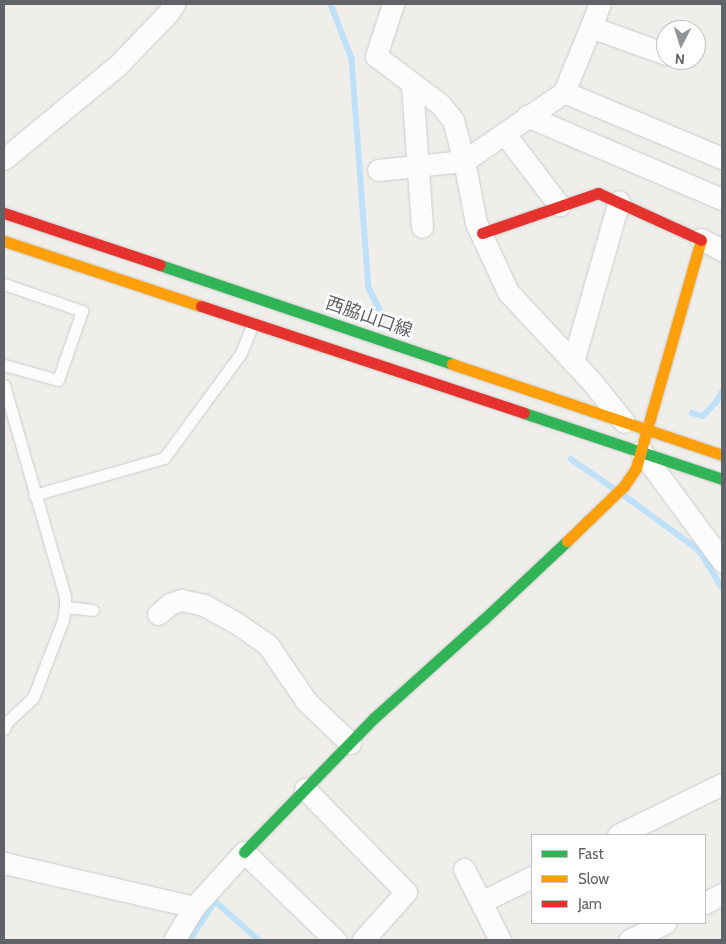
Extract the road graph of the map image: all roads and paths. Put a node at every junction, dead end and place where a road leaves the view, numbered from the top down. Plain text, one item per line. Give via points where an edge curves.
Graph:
1 (174, 4) edge
2 (393, 4) edge
3 (600, 4) edge
4 (591, 27) junction
5 (656, 50) edge
6 (412, 84) junction
7 (564, 92) junction
8 (527, 116) junction
9 (504, 133) junction
10 (722, 158) edge
11 (4, 159) edge
12 (464, 161) junction
13 (419, 166) junction
14 (378, 170) dead end
15 (722, 199) edge
16 (618, 201) junction
17 (559, 205) junction
18 (4, 213) edge
19 (422, 227) dead end
20 (482, 233) junction
21 (701, 239) junction
22 (4, 241) edge
23 (722, 250) edge
24 (4, 284) edge
25 (253, 323) junction
26 (574, 362) junction
27 (4, 365) edge
28 (4, 386) edge
29 (624, 422) junction
30 (647, 430) junction
31 (641, 451) junction
32 (722, 455) edge
33 (722, 478) edge
34 (34, 495) junction
35 (722, 561) edge
36 (65, 606) junction
37 (93, 610) dead end
38 (158, 614) dead end
39 (4, 729) edge
40 (350, 743) junction
41 (722, 784) edge
42 (305, 789) junction
43 (620, 834) edge
44 (244, 852) junction
45 (4, 864) edge
46 (464, 869) dead end
47 (531, 877) edge
48 (722, 894) edge
49 (481, 902) junction
50 (706, 902) edge
51 (194, 908) junction
52 (663, 924) edge
53 (174, 940) edge
54 (335, 940) edge
55 (363, 940) edge
56 (500, 940) edge
57 (629, 940) edge

1 - 11 street via 117,66
2 - 6 street via 376,56
3 - 4 street
4 - 5 street
4 - 7 street
6 - 12 street via 440,104 453,120
6 - 13 street
7 - 8 street
7 - 10 street
8 - 9 street
8 - 15 street
9 - 12 street
9 - 17 street
12 - 13 street
12 - 20 street via 476,223
13 - 14 street
13 - 19 street
16 - 17 street via 598,193
16 - 21 street
16 - 26 street
17 - 20 street
18 - 29 street, 西脇山口線
20 - 26 street via 508,292
21 - 23 street
21 - 30 street
22 - 25 street
24 - 27 lane via 82,311 58,380
25 - 31 street
25 - 34 lane via 242,353 164,458
26 - 29 street
28 - 34 lane
29 - 30 street, 西脇山口線
30 - 31 street
30 - 32 street, 西脇山口線
31 - 33 street
31 - 35 street
31 - 40 street via 636,468 624,486
34 - 36 lane via 65,596
36 - 37 lane
36 - 39 lane via 63,620 33,698 6,722
38 - 40 street via 181,600 204,605 235,622 268,645 306,701
40 - 42 street
41 - 43 street
42 - 44 street
42 - 55 street via 406,892
44 - 51 street
44 - 54 street
45 - 51 street
46 - 49 street
47 - 49 street
48 - 50 street
49 - 56 street
51 - 53 street
52 - 57 street

